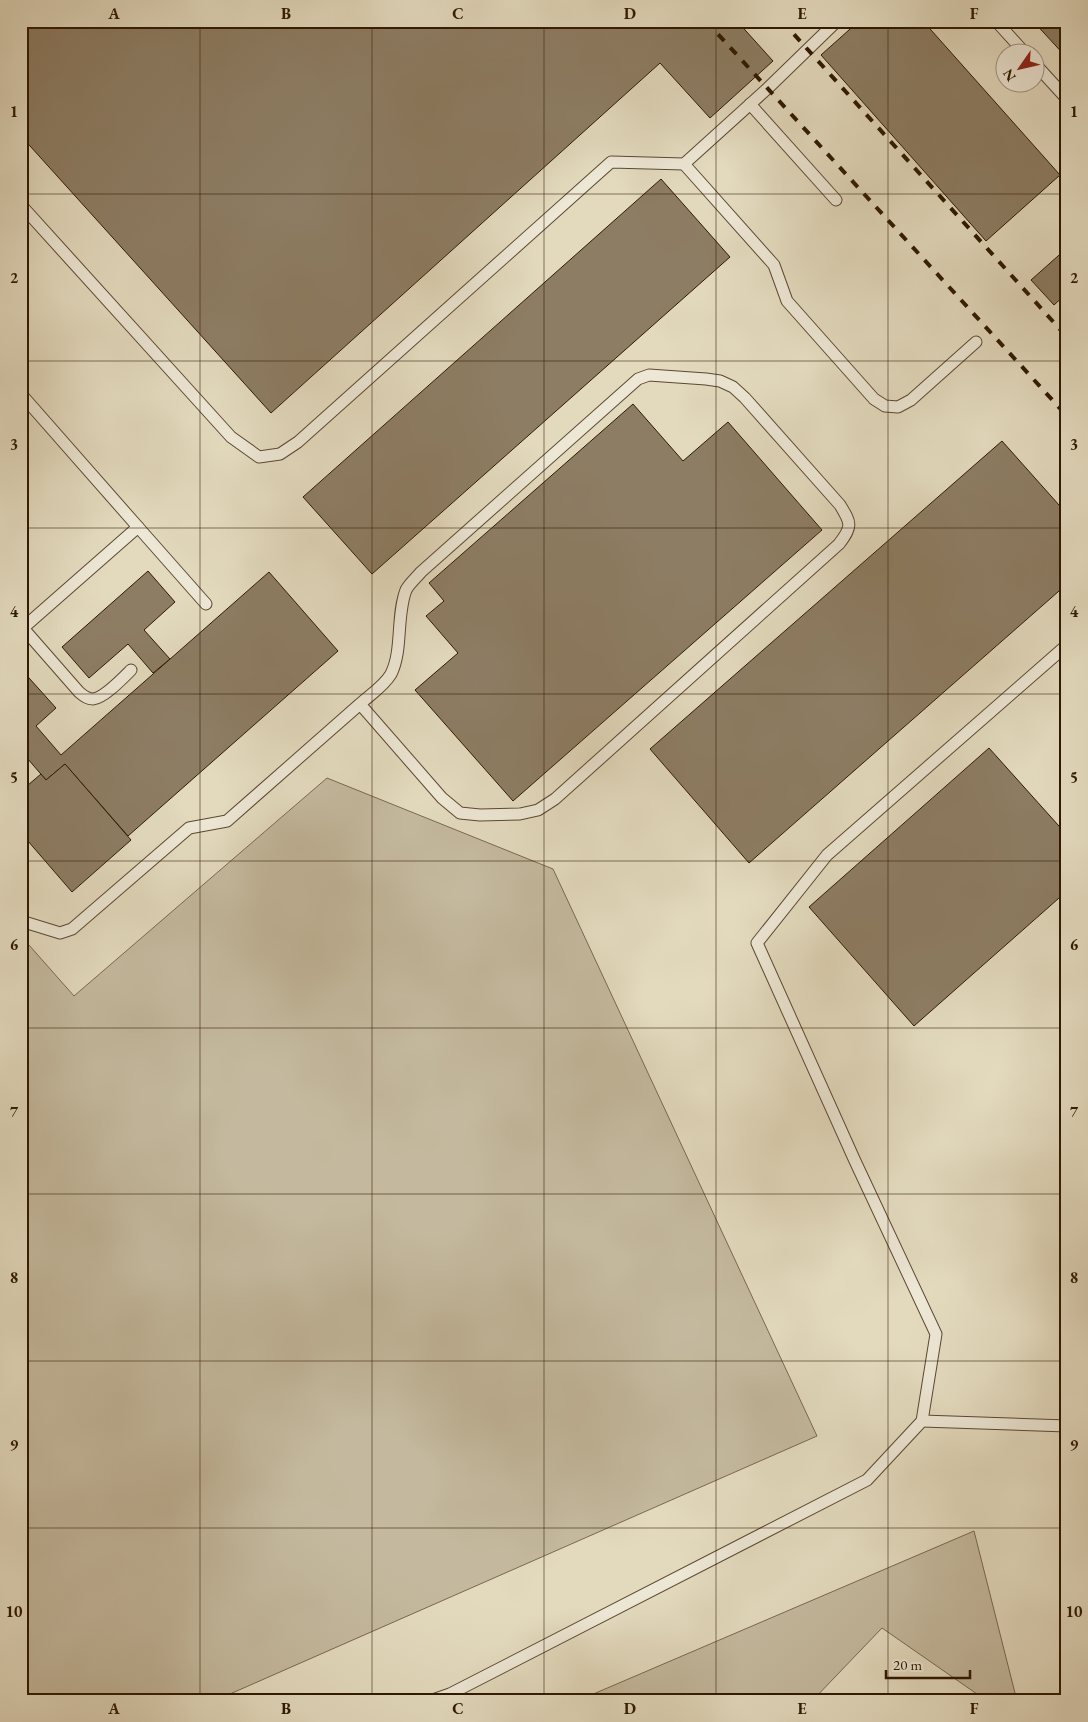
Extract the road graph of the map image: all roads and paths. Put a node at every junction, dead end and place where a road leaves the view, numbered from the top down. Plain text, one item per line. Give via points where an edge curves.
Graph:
1 (837, 21) edge
2 (996, 21) edge
3 (1015, 42) edge
4 (1046, 76) edge
5 (1067, 99) edge
6 (750, 104) junction
7 (684, 164) junction
8 (836, 200) dead end
9 (21, 205) edge
10 (976, 342) dead end
11 (21, 394) edge
12 (138, 527) junction
13 (206, 604) dead end
14 (22, 627) edge
15 (1067, 645) edge
16 (131, 670) dead end
17 (360, 704) junction
18 (21, 921) edge
19 (922, 1421) junction
20 (1067, 1426) edge
21 (430, 1701) edge

1 - 6 lane
2 - 3 lane
4 - 5 lane
6 - 7 lane
6 - 8 lane
7 - 9 lane via 611,162 298,442 280,454 259,457 231,438
7 - 10 lane via 774,265 787,301 874,399 885,406 898,407 911,400
11 - 12 lane
12 - 13 lane
12 - 14 lane
14 - 16 lane via 86,698 95,699 104,694
15 - 19 lane via 827,855 757,943 936,1334
17 - 17 lane via 442,798 460,813 520,814 538,810 555,799 840,544 848,532 849,520 840,505 732,387 706,379 649,375 638,379 406,588 396,657 390,674
17 - 18 lane via 227,821 189,828 72,930 60,933
19 - 20 lane
19 - 21 lane via 867,1480 450,1694

